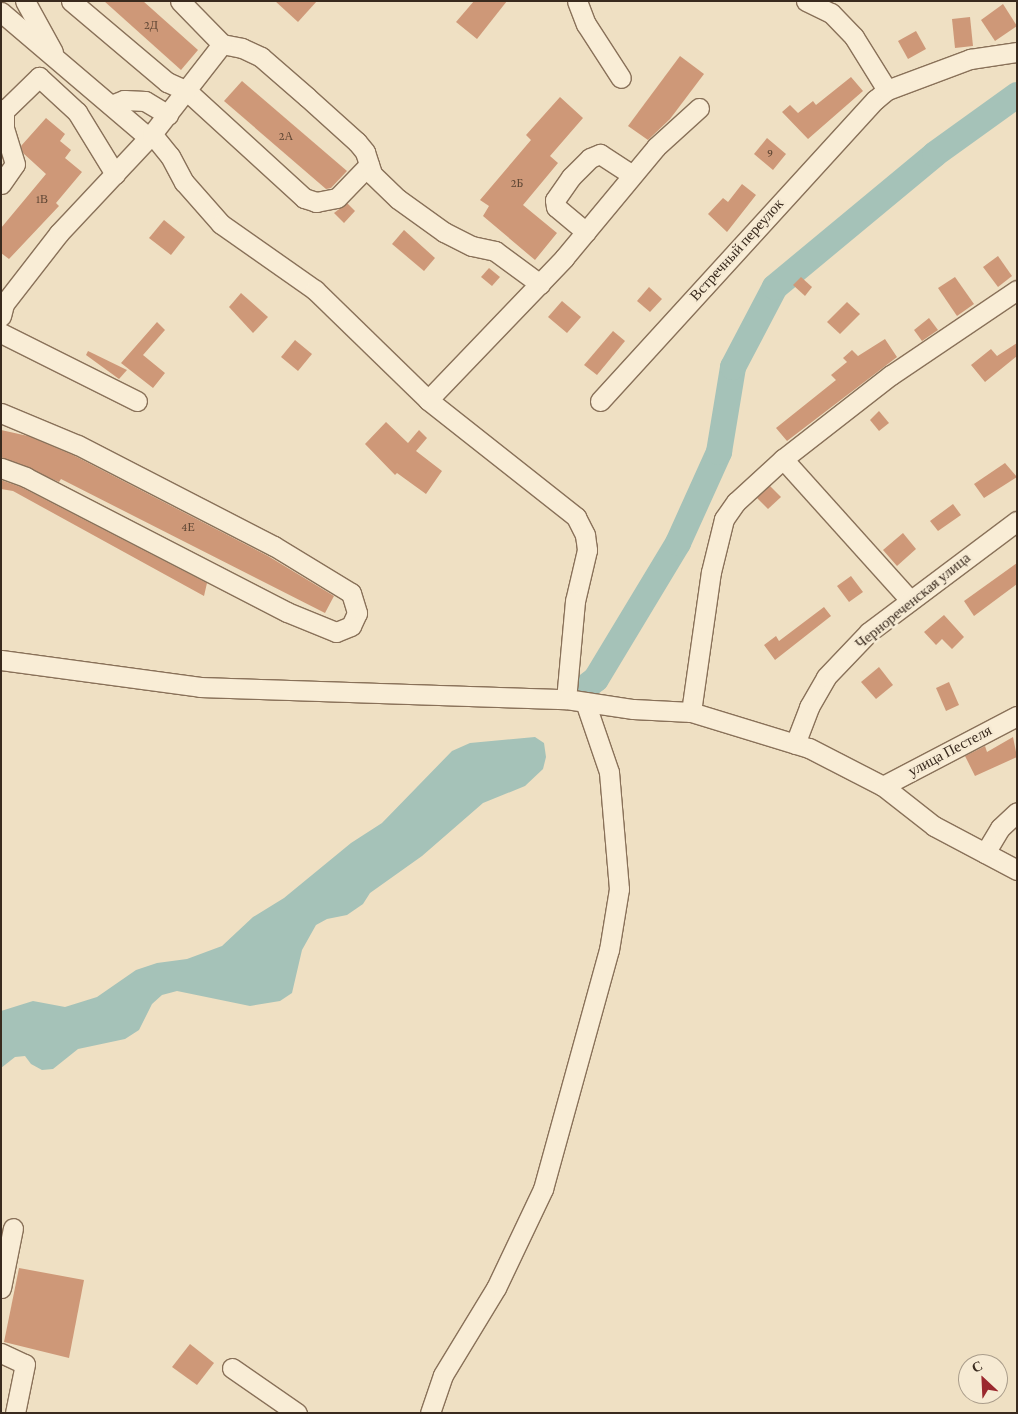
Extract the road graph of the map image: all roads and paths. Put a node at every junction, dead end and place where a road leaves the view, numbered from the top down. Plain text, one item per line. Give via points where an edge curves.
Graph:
1 (25, 1) edge
2 (71, 1) edge
3 (180, 1) edge
4 (577, 1) edge
5 (806, 1) edge
6 (1, 12) edge
7 (222, 44) junction
8 (1017, 52) edge
9 (54, 56) junction
10 (39, 77) junction
11 (621, 78) dead end
12 (187, 91) junction
13 (881, 95) junction
14 (111, 105) junction
15 (699, 108) dead end
16 (3, 110) edge
17 (168, 115) junction
18 (151, 136) junction
19 (369, 165) junction
20 (115, 174) junction
21 (632, 175) junction
22 (1, 184) edge
23 (586, 232) junction
24 (540, 284) junction
25 (1017, 290) edge
26 (2, 308) edge
27 (1, 333) edge
28 (428, 400) junction
29 (137, 401) dead end
30 (600, 401) dead end
31 (1, 413) edge
32 (783, 459) junction
33 (1, 468) edge
34 (1017, 521) edge
35 (910, 600) junction
36 (1, 660) edge
37 (566, 699) junction
38 (585, 702) junction
39 (690, 712) junction
40 (1017, 716) edge
41 (795, 744) junction
42 (883, 786) junction
43 (1017, 812) edge
44 (985, 852) junction
45 (1017, 870) edge
46 (13, 1228) dead end
47 (1, 1288) edge
48 (1, 1353) edge
49 (232, 1368) dead end
50 (15, 1413) edge
51 (297, 1413) edge
52 (430, 1413) edge

1 - 9 street
2 - 12 street via 167,82
3 - 7 street
4 - 11 street via 586,24
5 - 13 street via 831,13 854,37
6 - 9 street
7 - 12 street
7 - 19 street via 242,48 261,57 358,142
8 - 13 street via 970,59
9 - 10 street
9 - 14 street
10 - 16 street
10 - 20 street via 76,112
12 - 17 street
12 - 19 street via 304,198 316,202 338,198
13 - 30 street, Встречный переулок
14 - 17 street via 124,100 145,101
14 - 18 street
15 - 21 street
16 - 22 street via 4,128 15,164
17 - 18 street
18 - 20 street
18 - 28 street via 170,156 184,182 222,224 315,290
19 - 24 street via 379,183 444,232 472,246 495,251
20 - 26 street via 59,233
21 - 23 street
21 - 23 street via 600,154 590,158 571,177 555,200 556,207
23 - 24 street
24 - 28 street
25 - 32 street via 892,375
27 - 29 street
28 - 37 street via 576,517 585,535 587,550 574,602
31 - 33 street via 78,445 274,546 351,593 357,613 351,626 336,632 287,612 26,477
32 - 35 street
32 - 39 street via 750,488 724,519 711,572
34 - 35 street, Чернореченская улица
35 - 41 street, Чернореченская улица via 869,632 826,677 809,707
36 - 37 street via 200,687
37 - 38 street
38 - 39 street
38 - 52 street via 609,772 619,889 610,950 543,1189 496,1288 443,1374
39 - 41 street
40 - 42 street, улица Пестеля
41 - 42 street
42 - 44 street via 934,826
43 - 44 street via 1000,828
44 - 45 street
46 - 47 street
48 - 50 street via 25,1364
49 - 51 street

